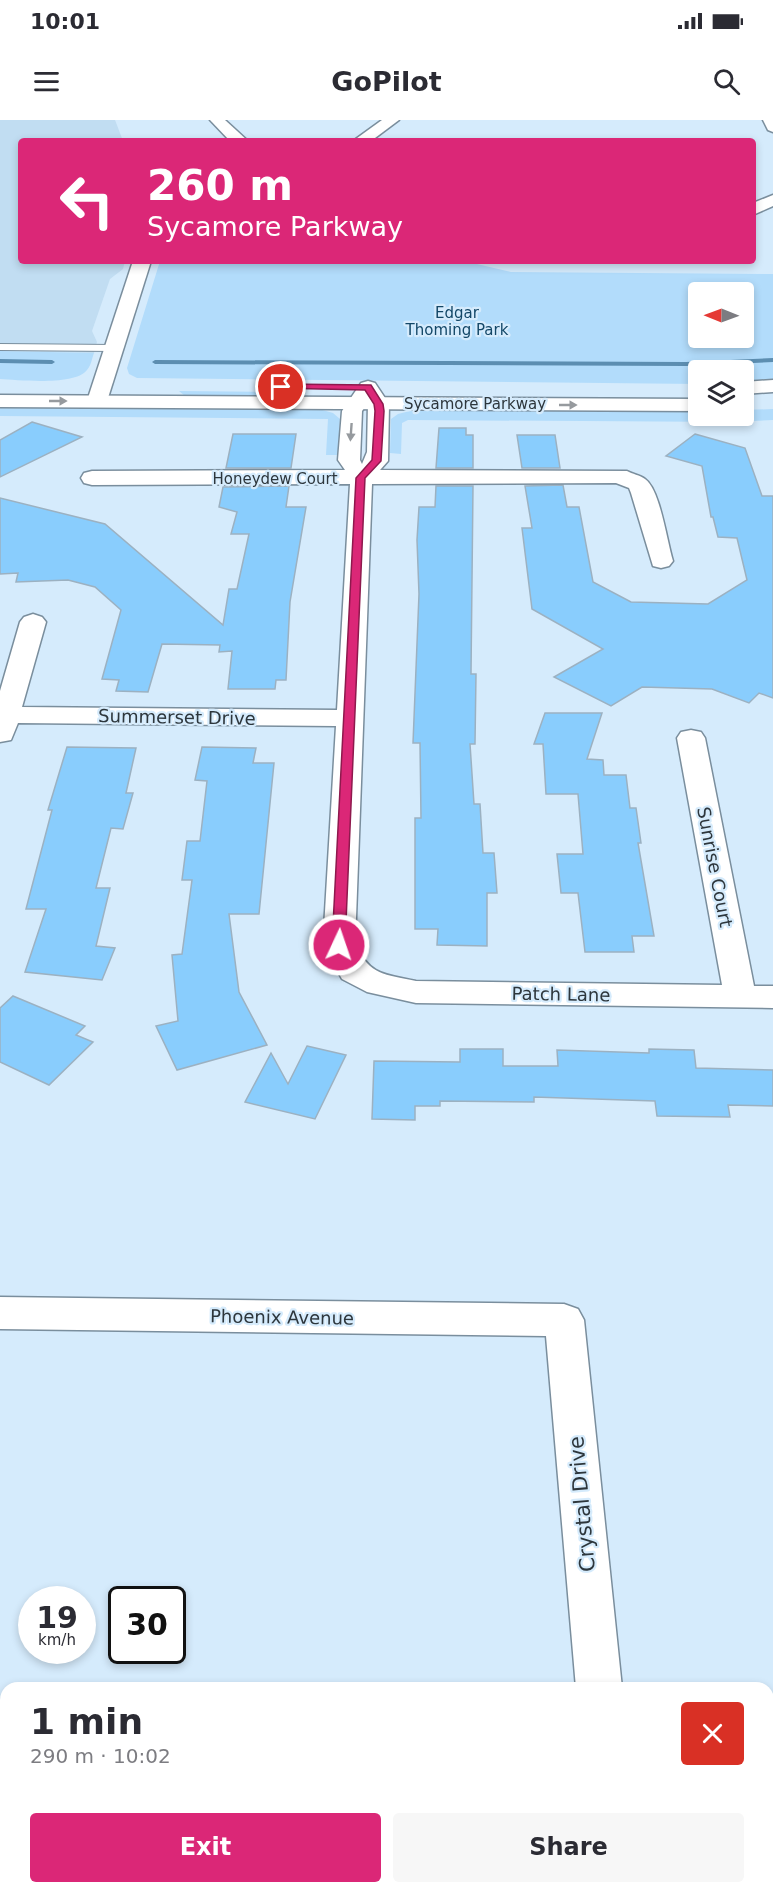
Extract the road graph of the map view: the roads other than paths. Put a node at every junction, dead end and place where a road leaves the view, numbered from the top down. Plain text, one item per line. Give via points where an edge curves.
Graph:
1 (217, 120) edge
2 (392, 120) edge
3 (770, 120) edge
4 (773, 127) edge
5 (236, 138) edge
6 (365, 138) edge
7 (773, 200) edge
8 (756, 210) edge
9 (756, 213) edge
10 (773, 220) edge
11 (141, 264) edge
12 (0, 347) edge
13 (114, 348) junction
14 (0, 385) edge
15 (773, 386) edge
16 (754, 387) edge
17 (688, 389) edge
18 (99, 393) junction
19 (367, 398) junction
20 (0, 401) edge
21 (773, 403) edge
22 (754, 404) edge
23 (688, 405) edge
24 (92, 478) dead end
25 (361, 478) junction
26 (662, 561) dead end
27 (33, 622) dead end
28 (348, 718) junction
29 (3, 726) edge
30 (691, 738) dead end
31 (740, 996) junction
32 (773, 997) edge
33 (0, 1313) edge
34 (564, 1320) joint
35 (598, 1682) edge

1 - 5 street
2 - 6 street
3 - 4 street
7 - 8 street
9 - 10 street
11 - 13 street
12 - 13 lane
13 - 18 street
14 - 18 street, Sycamore Parkway
15 - 16 street
17 - 19 street, Sycamore Parkway
18 - 19 street, Sycamore Parkway
20 -> 18 street, Sycamore Parkway
19 -> 23 street, Sycamore Parkway
19 - 25 street via 377,461
21 - 22 street
24 - 25 street, Honeydew Court
25 - 26 street, Honeydew Court via 619,476 636,483 646,499
25 - 28 street
27 - 29 street
28 - 29 street, Summerset Drive
28 - 31 street, Patch Lane via 339,945 353,972 379,984 416,992
30 - 31 street, Sunrise Court
31 - 32 street, Patch Lane
33 - 34 street, Phoenix Avenue
34 - 35 street, Crystal Drive

